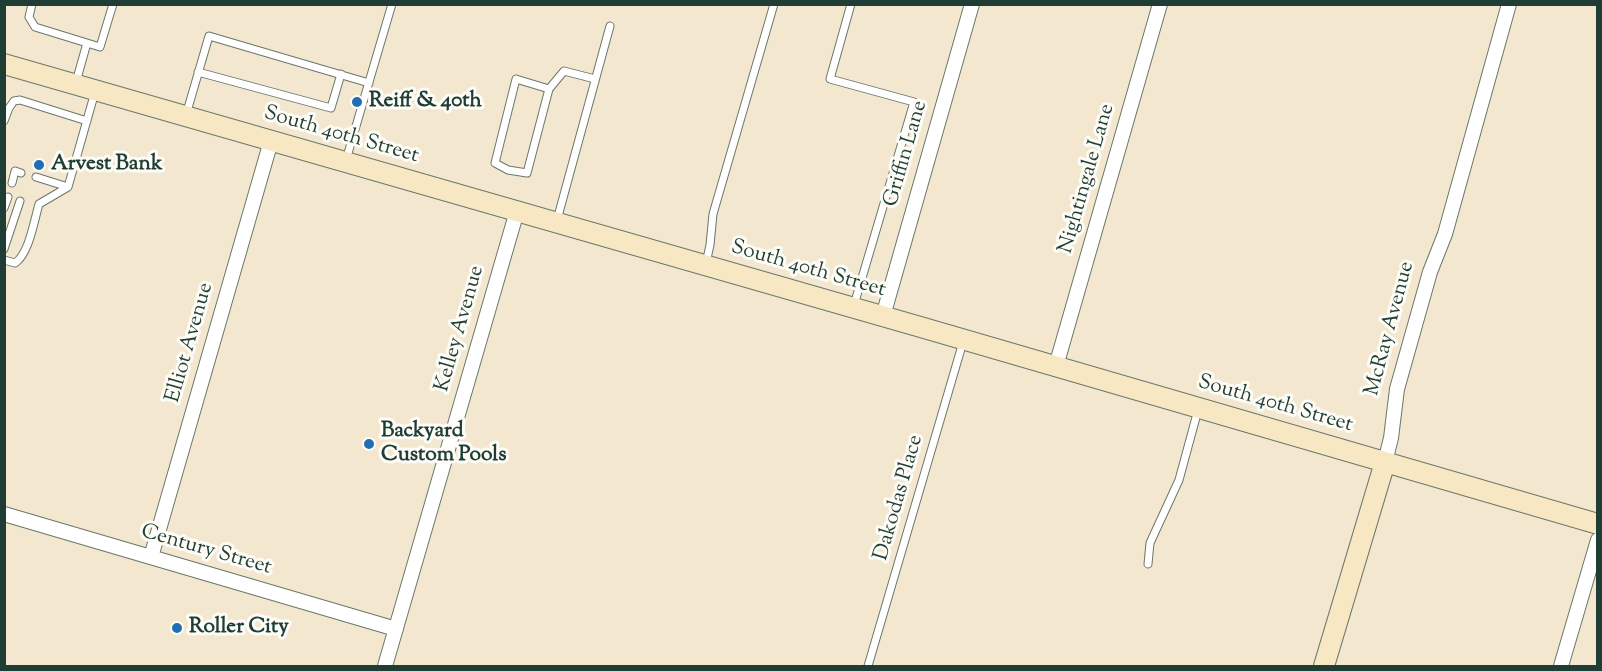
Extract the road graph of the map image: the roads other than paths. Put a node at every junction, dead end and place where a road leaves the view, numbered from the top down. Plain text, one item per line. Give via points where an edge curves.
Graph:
1 (32, 4) edge
2 (113, 4) edge
3 (392, 4) edge
4 (774, 4) edge
5 (851, 4) edge
6 (972, 4) edge
7 (1160, 4) edge
8 (1509, 4) edge
9 (610, 26) dead end
10 (87, 43) junction
11 (4, 64) edge
12 (198, 72) junction
13 (341, 74) junction
14 (596, 79) junction
15 (369, 83) junction
16 (75, 84) junction
17 (549, 89) junction
18 (95, 90) junction
19 (186, 116) junction
20 (4, 121) edge
21 (87, 121) junction
22 (271, 141) junction
23 (346, 163) junction
24 (21, 173) dead end
25 (36, 177) dead end
26 (12, 183) dead end
27 (68, 187) junction
28 (8, 197) dead end
29 (20, 201) dead end
30 (4, 208) edge
31 (517, 211) junction
32 (557, 222) junction
33 (4, 249) edge
34 (4, 260) edge
35 (706, 265) junction
36 (854, 308) junction
37 (882, 316) junction
38 (964, 339) junction
39 (1056, 366) junction
40 (1199, 408) junction
41 (1385, 462) junction
42 (4, 514) edge
43 (1598, 524) edge
44 (1598, 540) edge
45 (152, 557) junction
46 (1148, 564) dead end
47 (396, 629) junction
48 (385, 666) edge
49 (868, 666) edge
50 (1324, 666) edge
51 (1561, 666) edge

1 - 10 lane via 29,17 35,27
2 - 10 lane via 100,47
3 - 15 lane
4 - 35 lane via 713,214
5 - 36 lane via 830,78 914,102
6 - 37 street, Griffin Lane
7 - 39 street, Nightingale Lane
8 - 41 street, McRay Avenue via 1397,389
9 - 14 lane
10 - 16 lane
11 - 16 street, South 40th Street
12 - 13 lane via 331,108
12 - 13 lane via 209,36
12 - 19 lane
13 - 15 lane
14 - 17 lane via 564,71
14 - 32 lane
15 - 23 lane
16 - 18 street, South 40th Street
17 - 17 lane via 516,80 495,163 527,173
18 - 19 street, South 40th Street
18 - 21 lane
19 - 22 street, South 40th Street
20 - 21 lane via 14,101 20,100
21 - 27 lane
22 - 23 street, South 40th Street
22 - 45 street, Elliot Avenue
23 - 31 street, South 40th Street
24 - 26 lane via 15,171
25 - 27 lane
27 - 34 lane via 39,204 20,259 15,263
28 - 30 lane
29 - 33 lane
31 - 32 street, South 40th Street
31 - 47 street, Kelley Avenue
32 - 35 street, South 40th Street
35 - 36 street, South 40th Street
36 - 37 street, South 40th Street
37 - 38 street, South 40th Street
38 - 39 street, South 40th Street
38 - 49 lane, Dakodas Place
39 - 40 street, South 40th Street
40 - 41 street, South 40th Street
40 - 46 lane via 1179,480 1150,543
41 - 43 street, South 40th Street
41 - 50 street, McRay Avenue
42 - 45 street, Century Street
44 - 51 street
45 - 47 street, Century Street
47 - 48 street, Kelley Avenue

